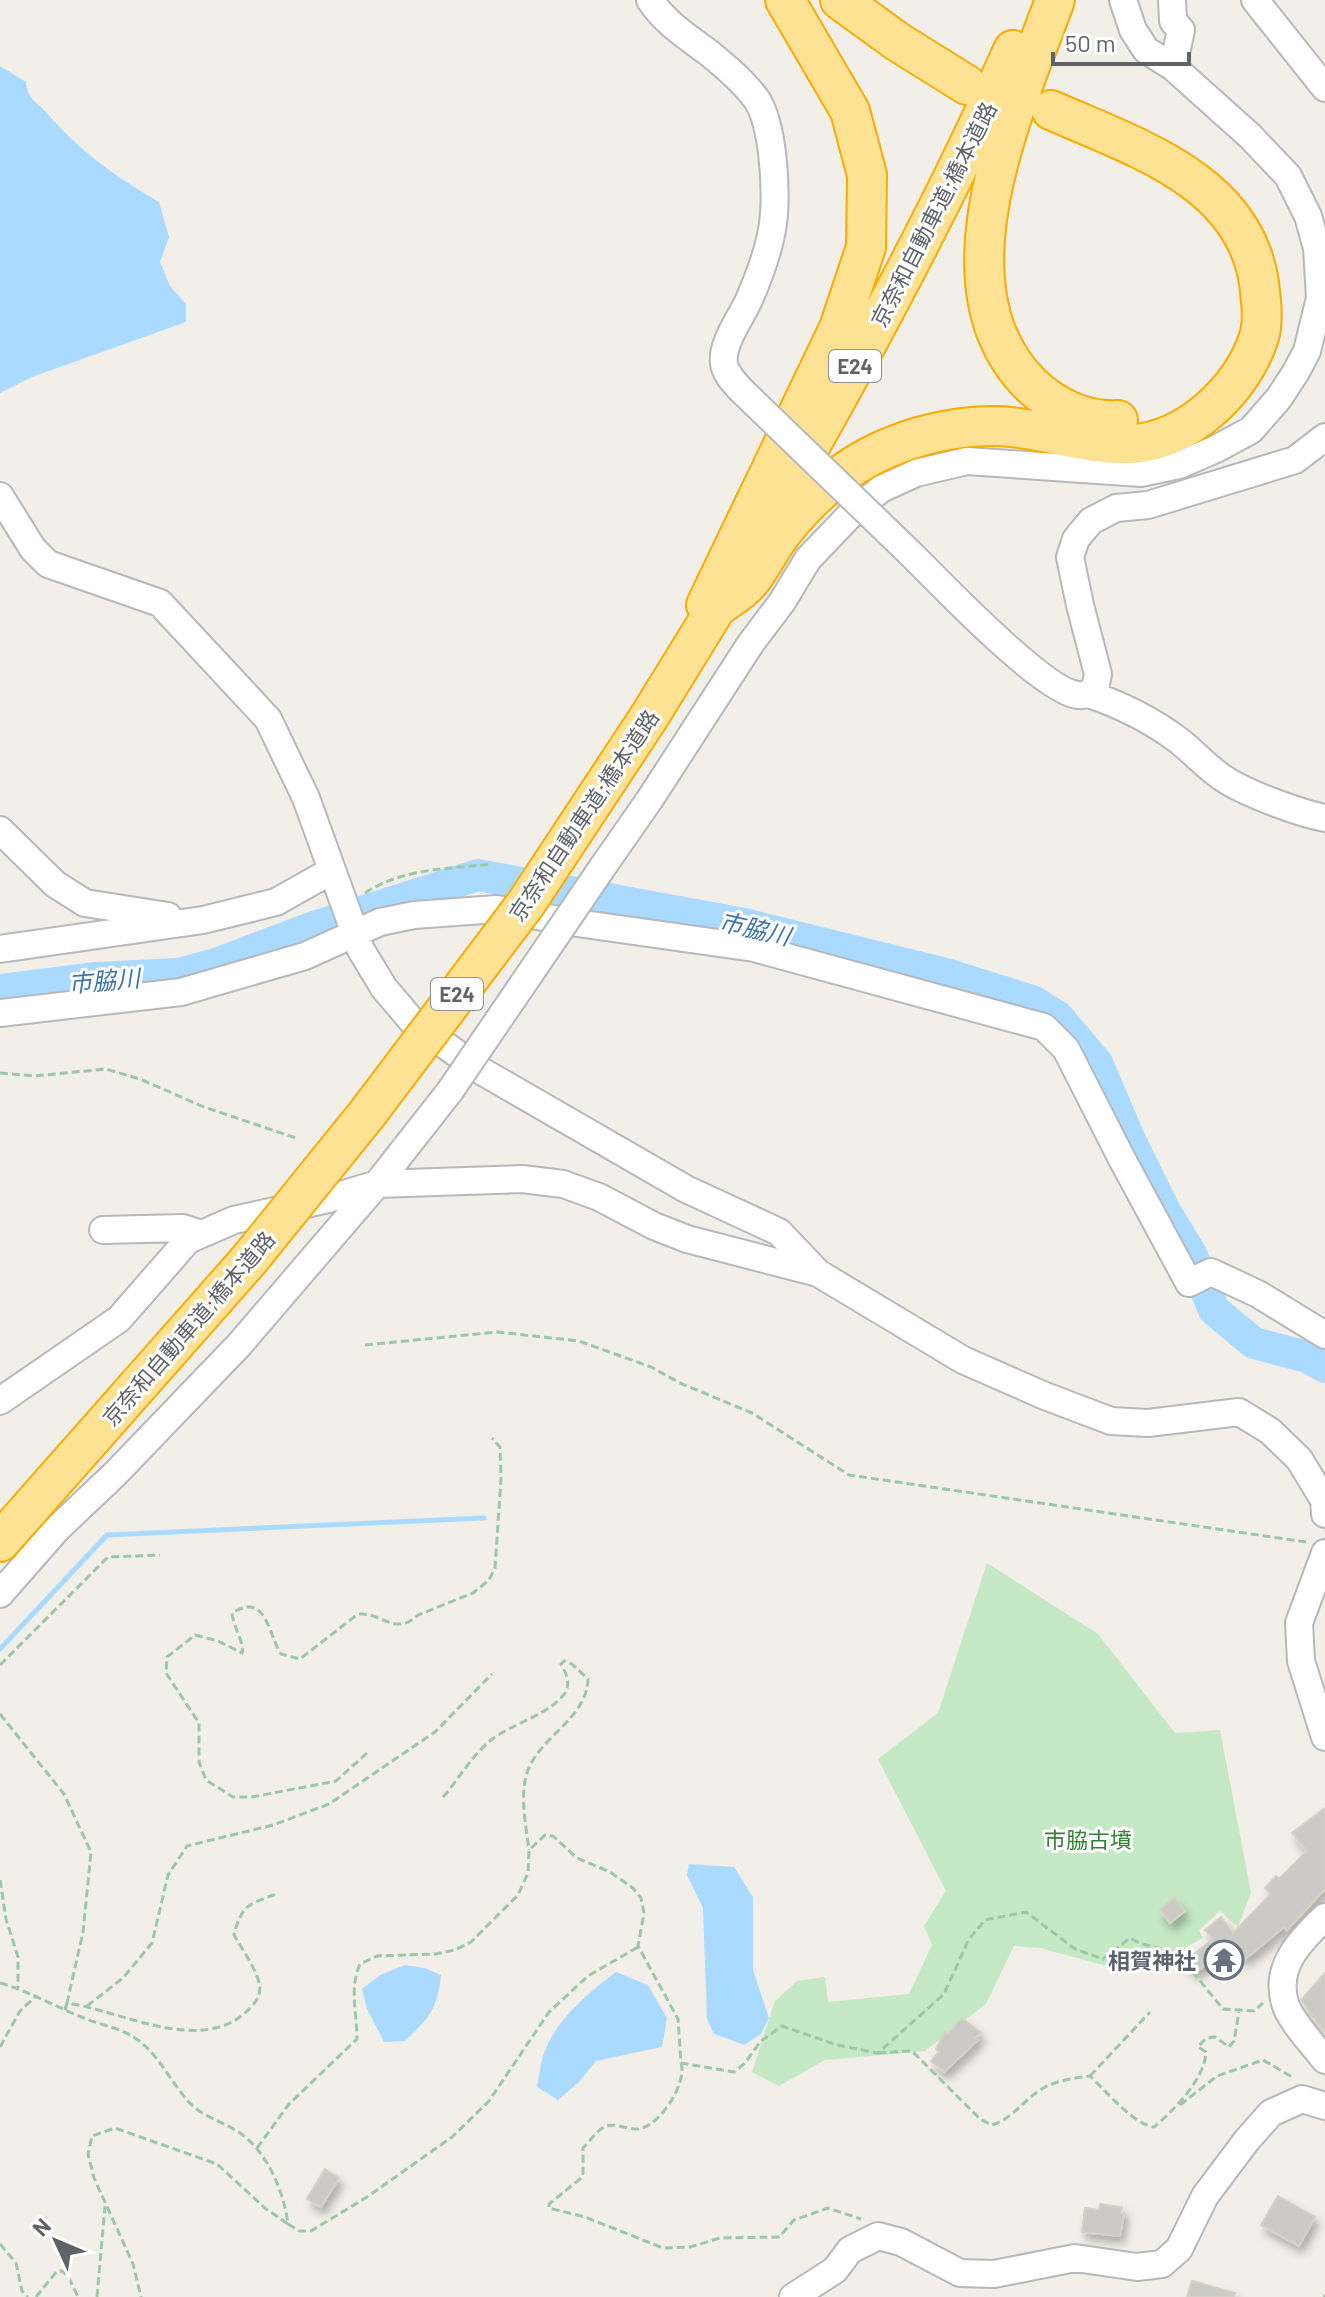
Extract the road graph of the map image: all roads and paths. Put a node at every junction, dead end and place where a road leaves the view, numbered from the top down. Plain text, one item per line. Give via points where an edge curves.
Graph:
1 (650, 0) edge
2 (785, 0) edge
3 (840, 0) edge
4 (867, 0) edge
5 (1036, 0) edge
6 (1055, 0) edge
7 (1123, 0) edge
8 (1172, 0) edge
9 (1255, 0) edge
10 (1173, 67) junction
11 (1325, 88) edge
12 (1325, 437) edge
13 (1141, 473) junction
14 (0, 496) edge
15 (1148, 505) junction
16 (717, 607) junction
17 (676, 674) junction
18 (1089, 694) junction
19 (1325, 818) edge
20 (0, 830) edge
21 (492, 864) dead end
22 (331, 871) junction
23 (360, 897) dead end
24 (203, 920) junction
25 (355, 933) junction
26 (0, 949) edge
27 (0, 1013) edge
28 (0, 1073) edge
29 (296, 1138) dead end
30 (377, 1184) junction
31 (103, 1230) dead end
32 (201, 1234) junction
33 (818, 1273) junction
34 (1325, 1335) edge
35 (365, 1345) dead end
36 (0, 1401) edge
37 (492, 1438) dead end
38 (1325, 1514) edge
39 (0, 1542) edge
40 (160, 1555) dead end
41 (1320, 1558) edge
42 (0, 1594) edge
43 (0, 1665) edge
44 (492, 1674) dead end
45 (0, 1714) edge
46 (1325, 1737) edge
47 (367, 1753) dead end
48 (443, 1797) dead end
49 (529, 1850) junction
50 (0, 1880) edge
51 (279, 1893) dead end
52 (1325, 1917) edge
53 (638, 1946) junction
54 (0, 1983) edge
55 (1283, 1986) junction
56 (18, 1988) junction
57 (35, 1997) junction
58 (67, 2003) junction
59 (87, 2006) junction
60 (65, 2010) junction
61 (1150, 2012) dead end
62 (1239, 2012) junction
63 (0, 2047) edge
64 (878, 2053) junction
65 (1325, 2060) edge
66 (681, 2063) junction
67 (1090, 2076) junction
68 (1296, 2080) dead end
69 (1325, 2106) edge
70 (1177, 2108) junction
71 (257, 2148) junction
72 (105, 2206) junction
73 (841, 2213) dead end
74 (288, 2224) junction
75 (0, 2244) edge
76 (28, 2297) edge
77 (36, 2297) edge
78 (78, 2297) edge
79 (97, 2297) edge
80 (141, 2297) edge
81 (793, 2297) edge

1 - 18 street, bridge via 737,78 758,102 769,135 774,216 748,301 728,342 723,361 727,374 1020,659 1068,691
2 - 17 highway via 850,111 867,175 866,247 839,328
3 - 4 highway via 898,42 971,79
5 - 16 highway, 京奈和自動車道;橋本道路 / E24 via 897,288
6 - 16 highway via 1006,137 985,221 988,297 1000,341 1023,377 1065,410 1106,421 1142,419 1176,410 1213,383 1232,350 1241,318 1244,287 1230,250 1198,208 1162,180 1047,118 1145,152 1191,177 1224,206 1257,268 1262,313 1260,335 1239,378 1201,417 1166,435 1132,444 999,426 946,430 888,448 854,463 817,493 783,531 750,582
7 - 10 street via 1146,50
8 - 10 street via 1173,21 1181,30
9 - 11 street
10 - 13 street via 1288,176 1317,248 1320,298 1307,351 1279,398 1251,430 1179,465
12 - 15 street via 1295,460
13 - 15 street
13 - 30 street, bridge via 967,461 916,473 881,489 854,511 808,559 450,1091
14 - 22 street via 48,564 160,603 268,719 306,798
15 - 18 street via 1116,508 1091,521 1070,557 1098,674
16 - 17 highway, 京奈和自動車道;橋本道路 / E24
17 - 39 highway, 京奈和自動車道;橋本道路 / E24, bridge via 527,902 367,1114 249,1260
18 - 19 street via 1132,710 1226,780
20 - 24 street via 55,884 85,903
21 - 23 path via 417,872 382,882
22 - 24 street via 276,902
22 - 25 street
24 - 26 street
25 - 27 street via 305,956 181,992
25 - 33 street via 384,988 412,1021 448,1049 686,1189 779,1232
25 - 34 street via 414,915 497,909 754,948 1044,1027 1066,1049 1200,1277 1258,1294
28 - 29 path via 34,1076 106,1069
30 - 32 street via 234,1220
30 - 33 street via 522,1179 563,1184 687,1239
30 - 42 street via 224,1361
31 - 32 street via 183,1228
32 - 36 street via 173,1254 119,1319
33 - 38 street via 963,1360 1111,1421 1148,1423 1239,1412 1270,1431 1299,1459 1324,1500
35 - 41 path via 497,1332 579,1341 752,1413 849,1475
37 - 47 path via 500,1447 501,1479 495,1568 481,1588 409,1623 395,1625 358,1614 300,1659 281,1654 266,1616 242,1607 232,1613 242,1653 195,1635 167,1657 166,1673 199,1723 199,1762 206,1780 233,1797 336,1781
40 - 43 path via 108,1557
41 - 46 street via 1299,1623 1301,1661
44 - 59 path via 435,1732 329,1804 273,1825 187,1846 168,1875 152,1943 123,1978
45 - 58 path via 64,1794 91,1852 83,1932
48 - 49 path via 493,1738 554,1705 568,1684 561,1664 572,1664 588,1679 588,1687 584,1701 541,1746 527,1772
49 - 53 path via 545,1835 553,1836 577,1858 633,1888 644,1913
49 - 71 path via 528,1873 518,1895 471,1942 435,1954 377,1956 360,1964 352,1980 357,2039 289,2104
50 - 56 path via 18,1957
51 - 59 path via 240,1913 234,1935 260,1991 242,2017 197,2031 161,2028
52 - 55 street via 1299,1942 1287,1962
53 - 66 path via 678,2019
53 - 74 path via 588,1976 549,2012 489,2101 452,2137 311,2231
54 - 56 path
55 - 62 path via 1254,2011
55 - 65 street via 1285,2005
56 - 57 path
57 - 60 path
57 - 63 path via 20,2011
58 - 59 path
58 - 60 path
60 - 71 path via 135,2037 196,2108
61 - 67 path
62 - 64 path via 1223,2009 1177,1953 1130,1938 1103,1959 1075,1949 1026,1912 985,1920 969,1939 944,1994
62 - 70 path via 1229,2047 1215,2037 1198,2047 1206,2052 1206,2061
64 - 66 path via 782,2026 734,2072
64 - 67 path via 912,2051 992,2125 1007,2120 1039,2091
66 - 73 path via 680,2087 661,2113 646,2127 600,2129 583,2148 583,2175 549,2208 675,2249 720,2238 779,2237 794,2220 828,2208
67 - 70 path via 1145,2126 1154,2127
68 - 70 path via 1263,2060 1217,2076
69 - 81 street via 1302,2099 1271,2113 1210,2189 1179,2249 1162,2264 1137,2267 1075,2258 994,2274 960,2273 878,2236 850,2250 835,2270
71 - 74 path via 285,2201
72 - 74 path via 88,2154 92,2136 115,2128 217,2164
72 - 79 path
72 - 80 path via 133,2264
75 - 76 path via 16,2263
77 - 78 path via 62,2271

